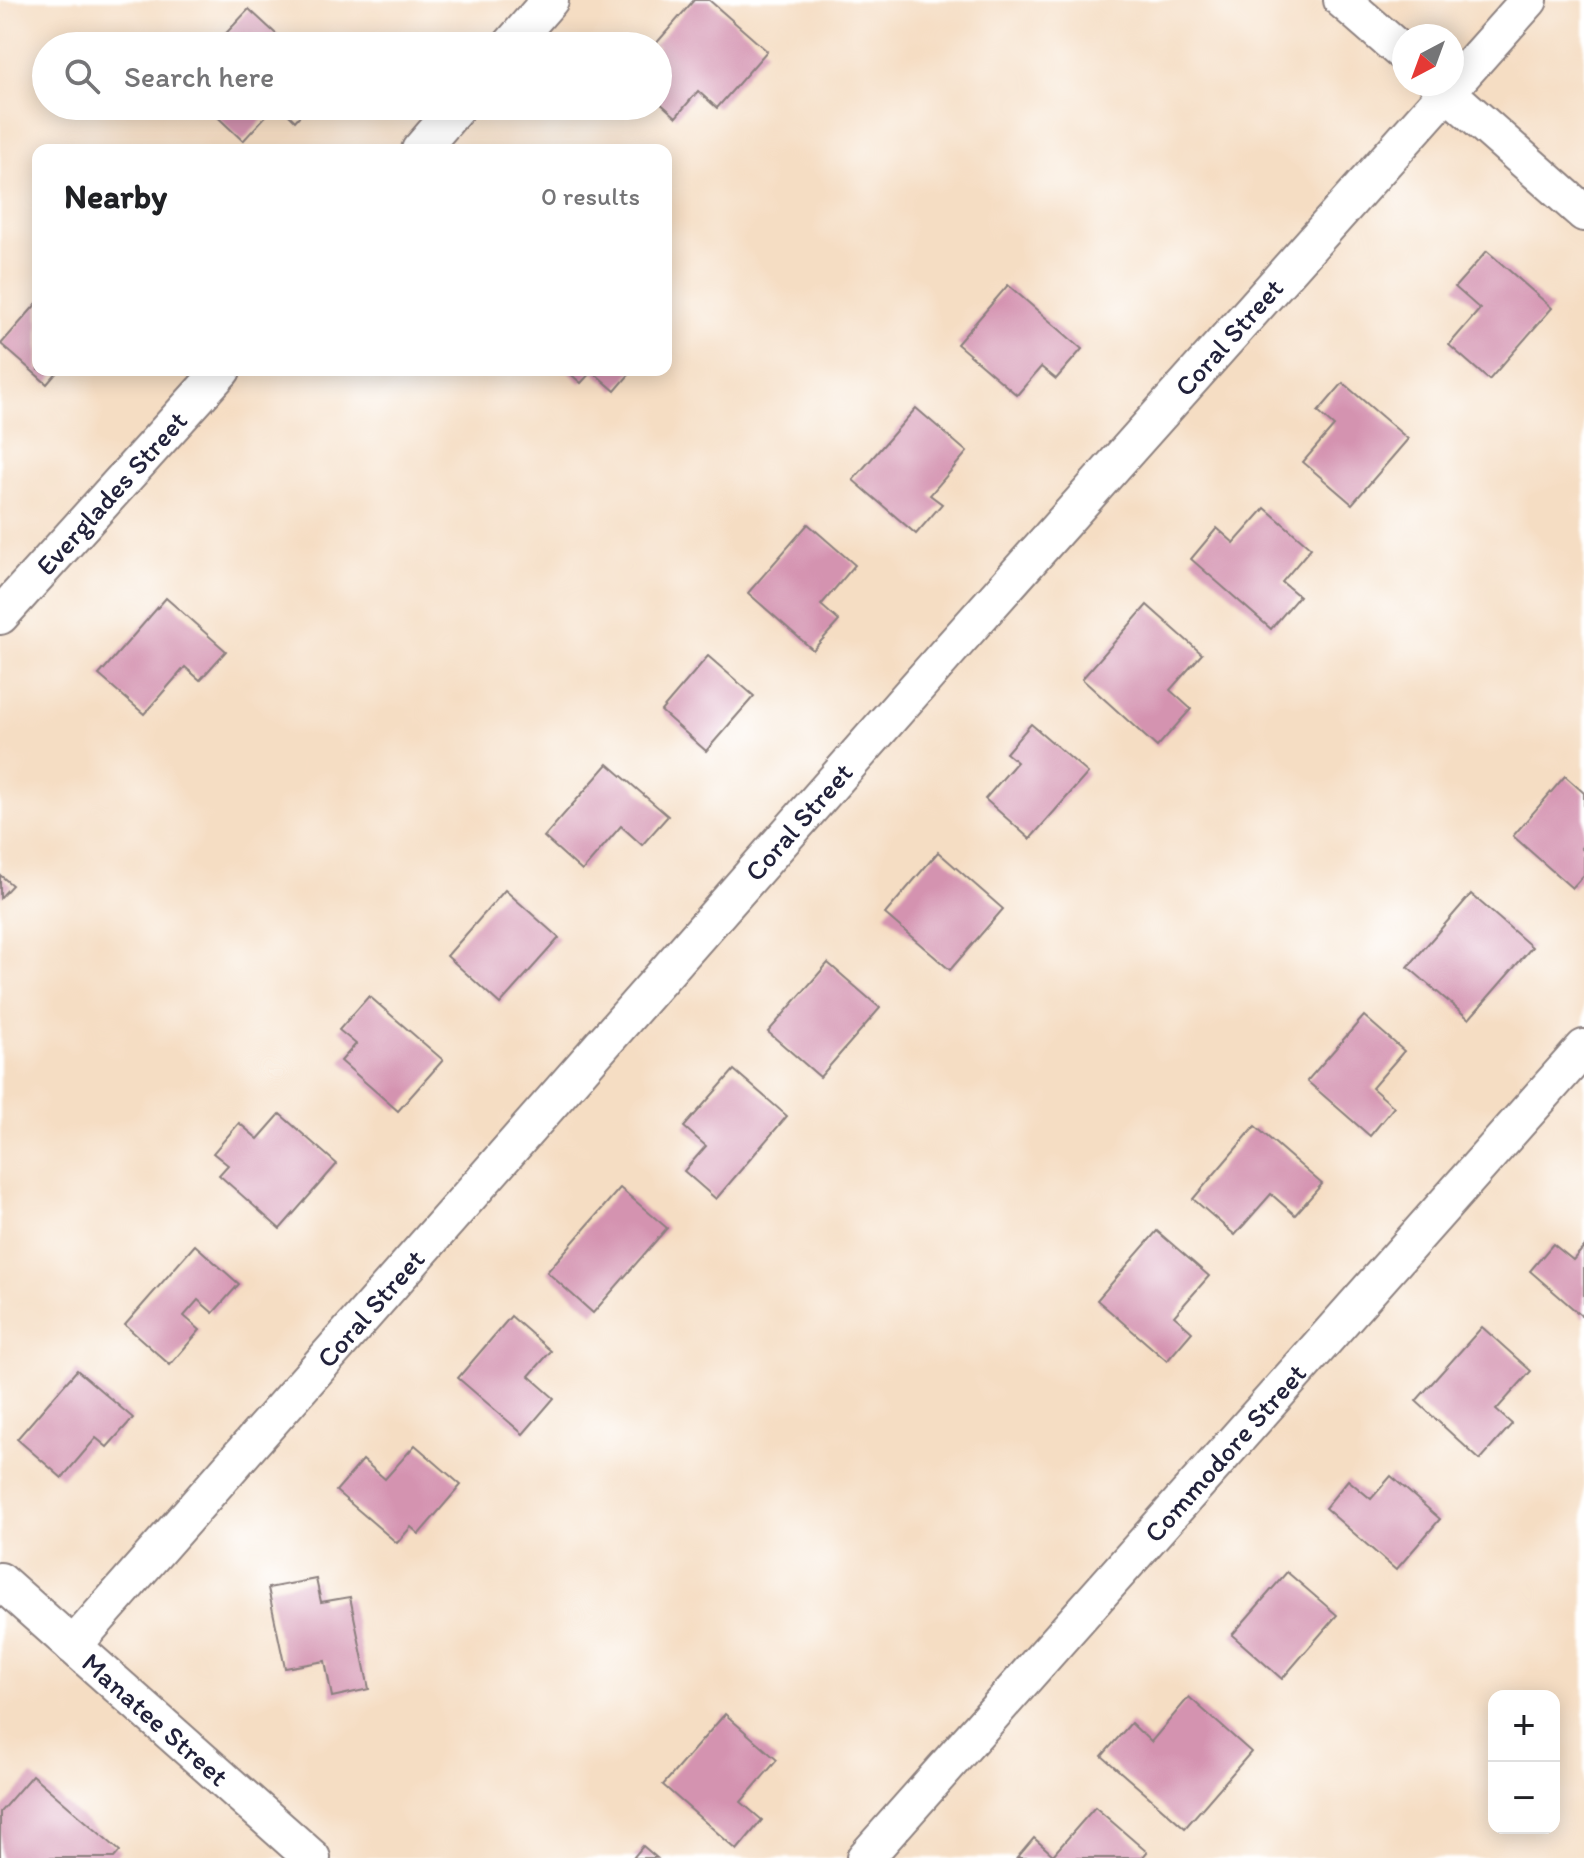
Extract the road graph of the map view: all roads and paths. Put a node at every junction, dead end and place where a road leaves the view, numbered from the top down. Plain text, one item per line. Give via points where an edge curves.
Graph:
1 (550, 0) edge
2 (1342, 0) edge
3 (1529, 0) edge
4 (522, 32) edge
5 (1392, 44) edge
6 (1464, 67) edge
7 (1436, 96) edge
8 (1452, 96) edge
9 (446, 120) edge
10 (425, 144) edge
11 (1584, 213) edge
12 (217, 376) edge
13 (0, 616) edge
14 (1584, 1048) edge
15 (0, 1581) edge
16 (73, 1646) junction
17 (312, 1858) edge
18 (865, 1858) edge

1 - 4 street
2 - 5 street
3 - 6 street, Coral Street
7 - 16 street, Coral Street
8 - 11 street
9 - 10 street
12 - 13 street, Everglades Street
14 - 18 street, Commodore Street
15 - 16 street, Manatee Street
16 - 17 street, Manatee Street

